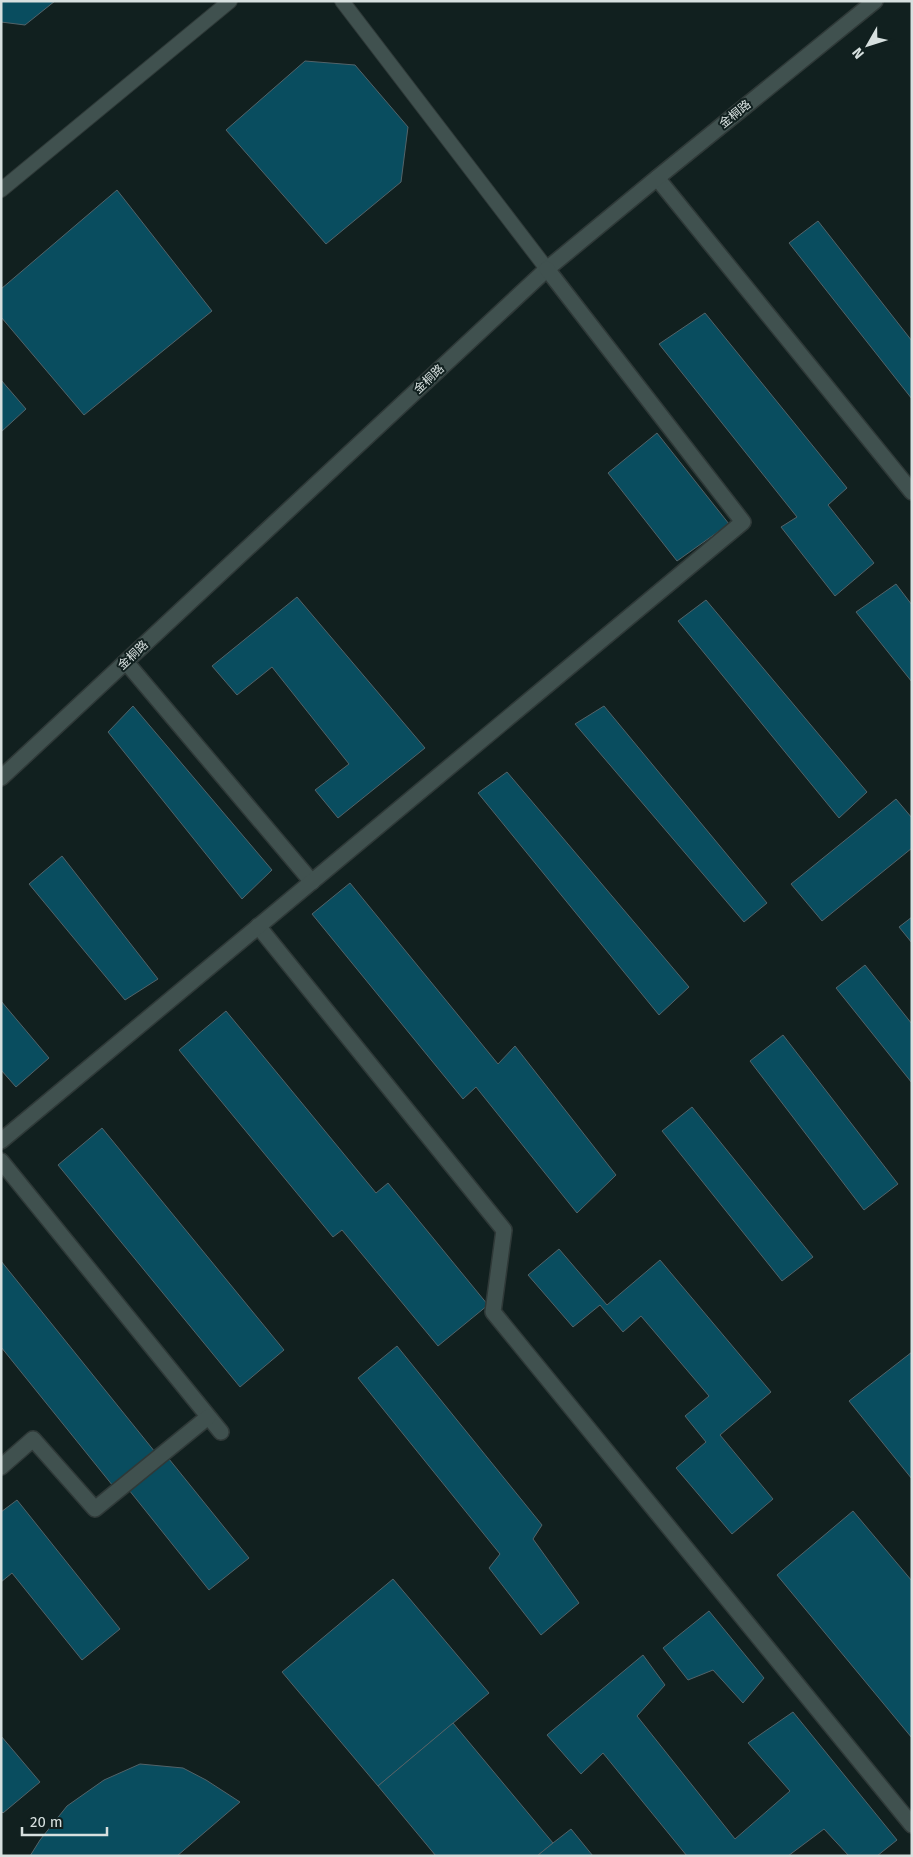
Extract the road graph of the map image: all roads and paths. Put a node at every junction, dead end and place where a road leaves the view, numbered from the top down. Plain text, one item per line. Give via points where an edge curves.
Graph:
1 (230, 1) edge
2 (342, 1) edge
3 (875, 1) edge
4 (657, 178) junction
5 (1, 190) edge
6 (547, 269) junction
7 (912, 492) edge
8 (126, 662) junction
9 (1, 778) edge
10 (312, 882) junction
11 (258, 926) junction
12 (1, 1141) edge
13 (3, 1166) edge
14 (208, 1417) junction
15 (221, 1432) dead end
16 (1, 1467) edge
17 (912, 1825) edge

1 - 5 lane
2 - 6 lane
3 - 4 street, 金桐路
4 - 6 street, 金桐路
4 - 7 street
6 - 8 street, 金桐路
6 - 10 street via 743,522
8 - 9 street, 金桐路
8 - 10 street
10 - 11 street
11 - 12 street
11 - 17 street via 504,1230 493,1312
13 - 14 street
14 - 15 street
14 - 16 street via 95,1509 33,1439

